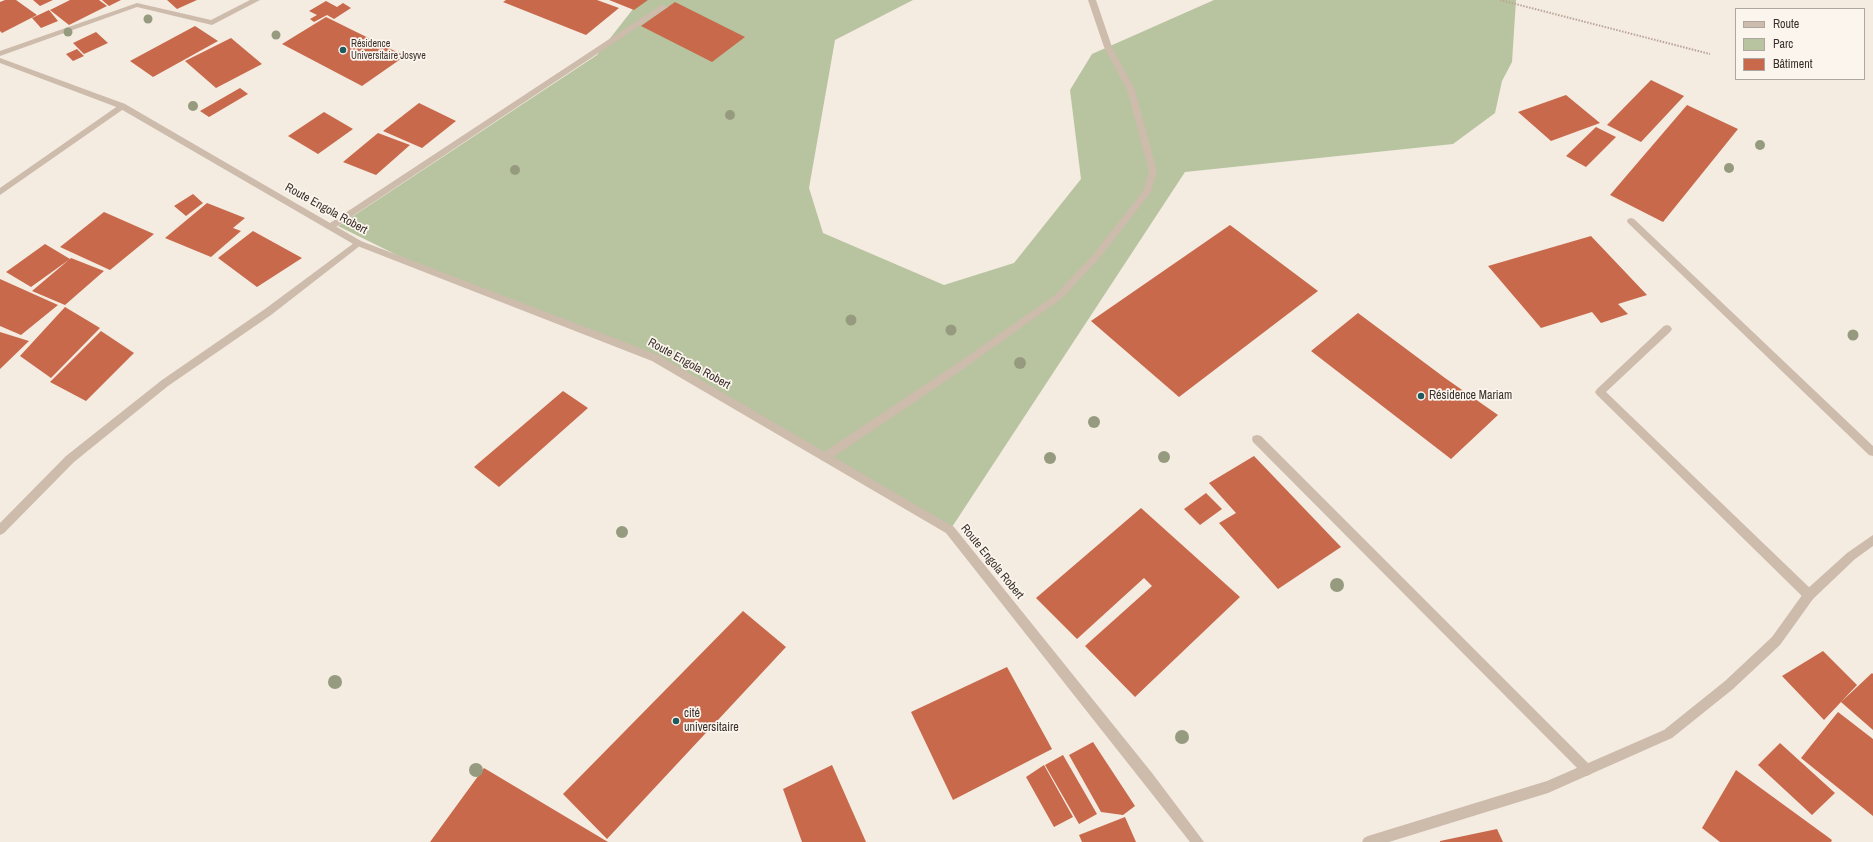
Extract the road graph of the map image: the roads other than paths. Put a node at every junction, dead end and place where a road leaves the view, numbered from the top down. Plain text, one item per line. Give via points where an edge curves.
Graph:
1 (256, 0) edge
2 (1092, 0) edge
3 (664, 7) dead end
4 (0, 54) edge
5 (0, 60) edge
6 (122, 106) junction
7 (0, 192) edge
8 (1631, 221) dead end
9 (330, 227) junction
10 (358, 243) junction
11 (1667, 329) dead end
12 (1257, 439) dead end
13 (1873, 452) edge
14 (825, 457) junction
15 (0, 530) edge
16 (1873, 540) edge
17 (1809, 595) junction
18 (1587, 770) junction
19 (1198, 842) edge
20 (1368, 842) edge

1 - 4 street via 212,23 137,5
2 - 14 street via 1108,48 1130,90 1153,171 1147,192 1095,258 1058,297
3 - 9 street
5 - 6 street, Route Engola Robert
6 - 7 street
6 - 9 street, Route Engola Robert
8 - 13 street
9 - 10 street, Route Engola Robert
10 - 14 street, Route Engola Robert via 656,358
10 - 15 street via 268,312 165,383 70,459
11 - 17 street via 1600,392
12 - 18 street
14 - 19 street, Route Engola Robert via 950,530
16 - 17 street via 1851,556
17 - 18 street via 1776,641 1729,685 1668,734
18 - 20 street via 1548,787

